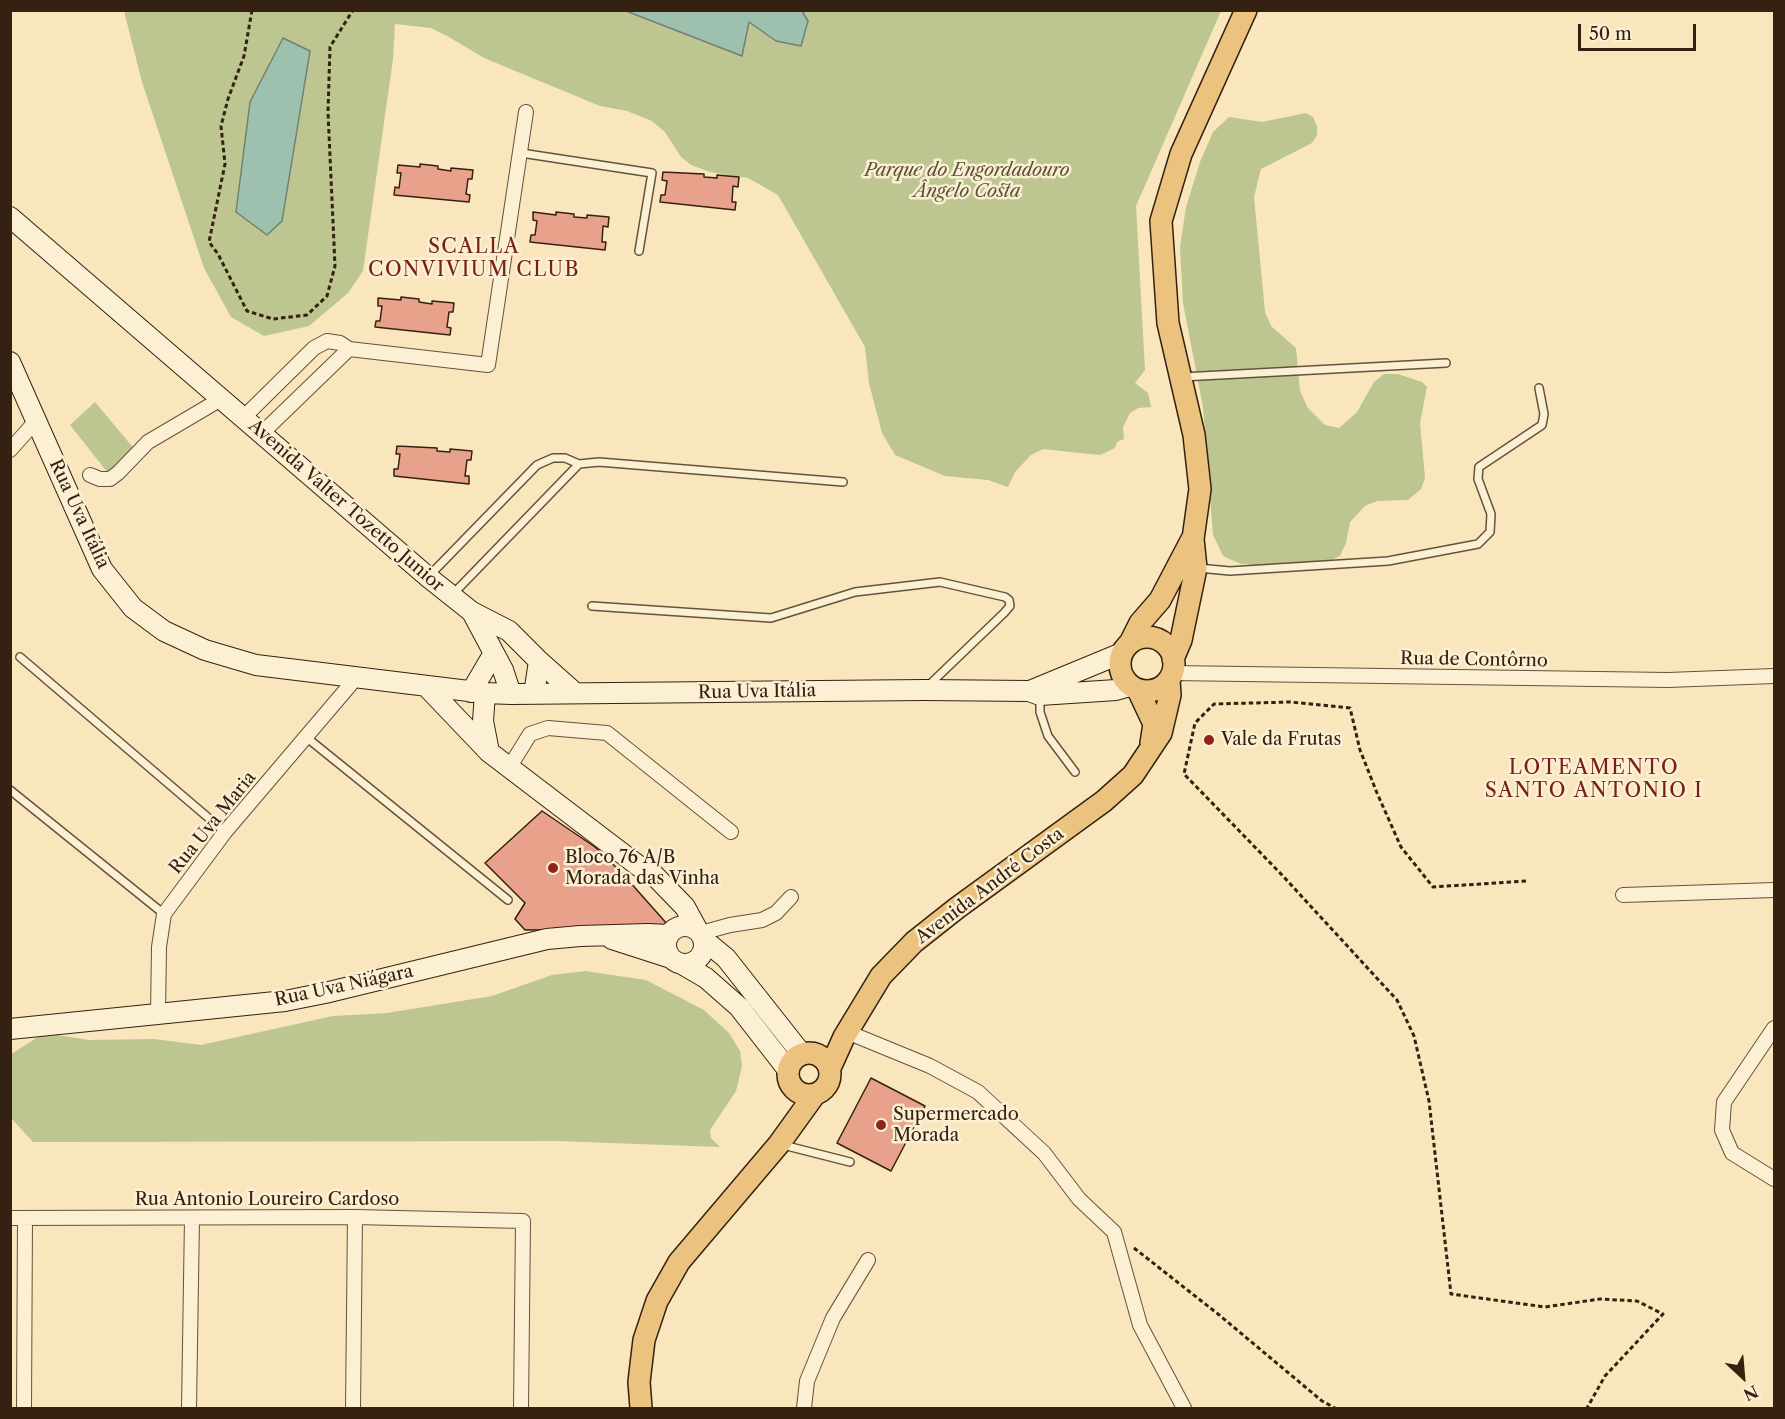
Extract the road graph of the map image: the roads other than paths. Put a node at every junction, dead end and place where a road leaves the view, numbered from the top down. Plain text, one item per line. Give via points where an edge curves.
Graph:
1 (1246, 10) edge
2 (526, 112) dead end
3 (521, 153) junction
4 (10, 217) edge
5 (639, 251) dead end
6 (349, 349) junction
7 (10, 362) edge
8 (1446, 363) dead end
9 (1180, 377) junction
10 (1539, 388) dead end
11 (221, 399) junction
12 (243, 418) junction
13 (36, 421) junction
14 (261, 434) junction
15 (10, 450) edge
16 (579, 464) junction
17 (90, 476) dead end
18 (843, 482) dead end
19 (1193, 538) junction
20 (1196, 568) junction
21 (428, 578) junction
22 (451, 596) junction
23 (592, 606) dead end
24 (472, 612) junction
25 (1126, 648) junction
26 (494, 653) junction
27 (20, 657) dead end
28 (539, 661) junction
29 (1171, 671) junction
30 (1774, 676) edge
31 (356, 678) junction
32 (426, 686) junction
33 (1134, 688) junction
34 (924, 690) junction
35 (1037, 691) junction
36 (478, 693) junction
37 (575, 693) junction
38 (511, 694) junction
39 (534, 694) junction
40 (306, 737) junction
41 (1150, 749) junction
42 (489, 752) junction
43 (509, 768) junction
44 (1075, 772) dead end
45 (10, 790) edge
46 (225, 832) junction
47 (731, 832) dead end
48 (1774, 890) edge
49 (1623, 895) dead end
50 (791, 897) dead end
51 (508, 900) dead end
52 (164, 914) junction
53 (689, 933) junction
54 (604, 936) junction
55 (676, 961) junction
56 (158, 1014) junction
57 (1774, 1028) edge
58 (10, 1029) edge
59 (845, 1034) junction
60 (816, 1058) junction
61 (788, 1073) junction
62 (815, 1094) junction
63 (784, 1136) junction
64 (850, 1162) dead end
65 (1774, 1179) edge
66 (355, 1217) junction
67 (18, 1218) edge
68 (192, 1218) junction
69 (868, 1260) dead end
70 (24, 1408) edge
71 (189, 1408) edge
72 (353, 1408) edge
73 (521, 1408) edge
74 (641, 1408) edge
75 (804, 1408) edge
76 (1184, 1408) edge

1 - 9 main road, Avenida André Costa via 1181,154 1161,221 1168,323
2 - 3 street
3 - 5 lane via 652,173
3 - 6 street via 488,366
4 - 11 street, Avenida Valter Tozetto Junior
6 - 12 street via 327,341 314,348
6 - 14 street
7 - 13 street, Rua Uva Itália
8 - 9 lane
9 - 19 main road, Avenida André Costa via 1194,435 1200,489
10 - 20 lane via 1542,425 1479,467 1478,479 1491,514 1490,532 1478,544 1388,561 1230,571
11 - 12 street, Avenida Valter Tozetto Junior
11 - 17 street via 148,442 110,478
12 - 14 street, Avenida Valter Tozetto Junior
13 - 15 street
13 - 31 street, Rua Uva Itália via 102,568 133,608 164,631 205,650 256,665
14 - 21 street, Avenida Valter Tozetto Junior
16 - 18 lane via 599,462
16 - 21 lane via 553,458 537,465
16 - 22 lane
19 - 20 main road, Avenida André Costa
19 - 25 main road, Avenida André Costa via 1160,600 1140,623
20 - 29 main road, Avenida André Costa
21 - 22 street, Avenida Valter Tozetto Junior
22 - 24 street, Avenida Valter Tozetto Junior
23 - 34 lane via 771,618 855,592 940,582 1009,600 1010,606 1004,613
24 - 26 street, Avenida Valter Tozetto Junior
24 - 28 street, Avenida Valter Tozetto Junior via 509,631
25 - 29 main road via 1142,637 1156,639 1168,647
25 - 33 main road via 1120,671
25 - 35 street, Rua Uva Itália
26 - 36 street
26 - 38 street, Avenida Valter Tozetto Junior
27 - 46 lane
28 - 37 street, Avenida Valter Tozetto Junior
28 - 39 street
29 - 30 street, Rua de Contôrno via 1668,680
29 - 33 main road via 1160,688
29 - 41 main road, Avenida André Costa via 1161,733
31 - 32 street, Rua Uva Itália
31 - 40 street, Rua Uva Maria
32 - 36 street, Rua Uva Itália
32 - 42 street
33 - 35 street, Rua Uva Itália
33 - 41 main road via 1154,724
34 - 35 street, Rua Uva Itália
34 - 37 street, Rua Uva Itália
35 - 44 lane via 1048,736
36 - 38 street, Rua Uva Itália
36 - 42 street
37 - 39 street, Rua Uva Itália
38 - 39 street, Rua Uva Itália
40 - 46 street, Rua Uva Maria
40 - 51 lane
41 - 59 main road, Avenida André Costa via 1132,775 1104,801 914,942 881,976
42 - 43 street
43 - 47 street via 530,734 548,728 607,734
43 - 53 street via 654,875 685,907
45 - 52 lane
46 - 52 street, Rua Uva Maria
48 - 49 street
50 - 53 street via 776,913 762,920
52 - 56 street, Rua Uva Maria
53 - 54 street, Rua Uva Niágara
53 - 55 street via 666,947
53 - 55 street via 705,946 699,958 688,964
53 - 60 street via 726,958
54 - 55 street, Rua Uva Niágara
54 - 56 street, Rua Uva Niágara via 547,939 305,997
55 - 61 street, Rua Uva Niágara via 706,978 738,1007
56 - 58 street, Rua Uva Niágara
57 - 65 street via 1724,1102 1722,1130 1732,1153
59 - 60 main road, Avenida André Costa
59 - 76 street via 930,1066 978,1092 1044,1153 1079,1199 1114,1232 1140,1325
60 - 61 main road via 790,1063
60 - 62 main road via 829,1081
61 - 62 main road via 794,1089
61 - 63 main road
62 - 63 main road
63 - 64 lane
63 - 74 main road via 679,1262 657,1301 644,1340 639,1382
66 - 68 street, Rua Antonio Loureiro Cardoso
66 - 72 street
66 - 73 street, Rua Antonio Loureiro Cardoso via 523,1221
67 - 68 street, Rua Antonio Loureiro Cardoso
67 - 70 street
68 - 71 street
69 - 75 street via 832,1318 807,1381

